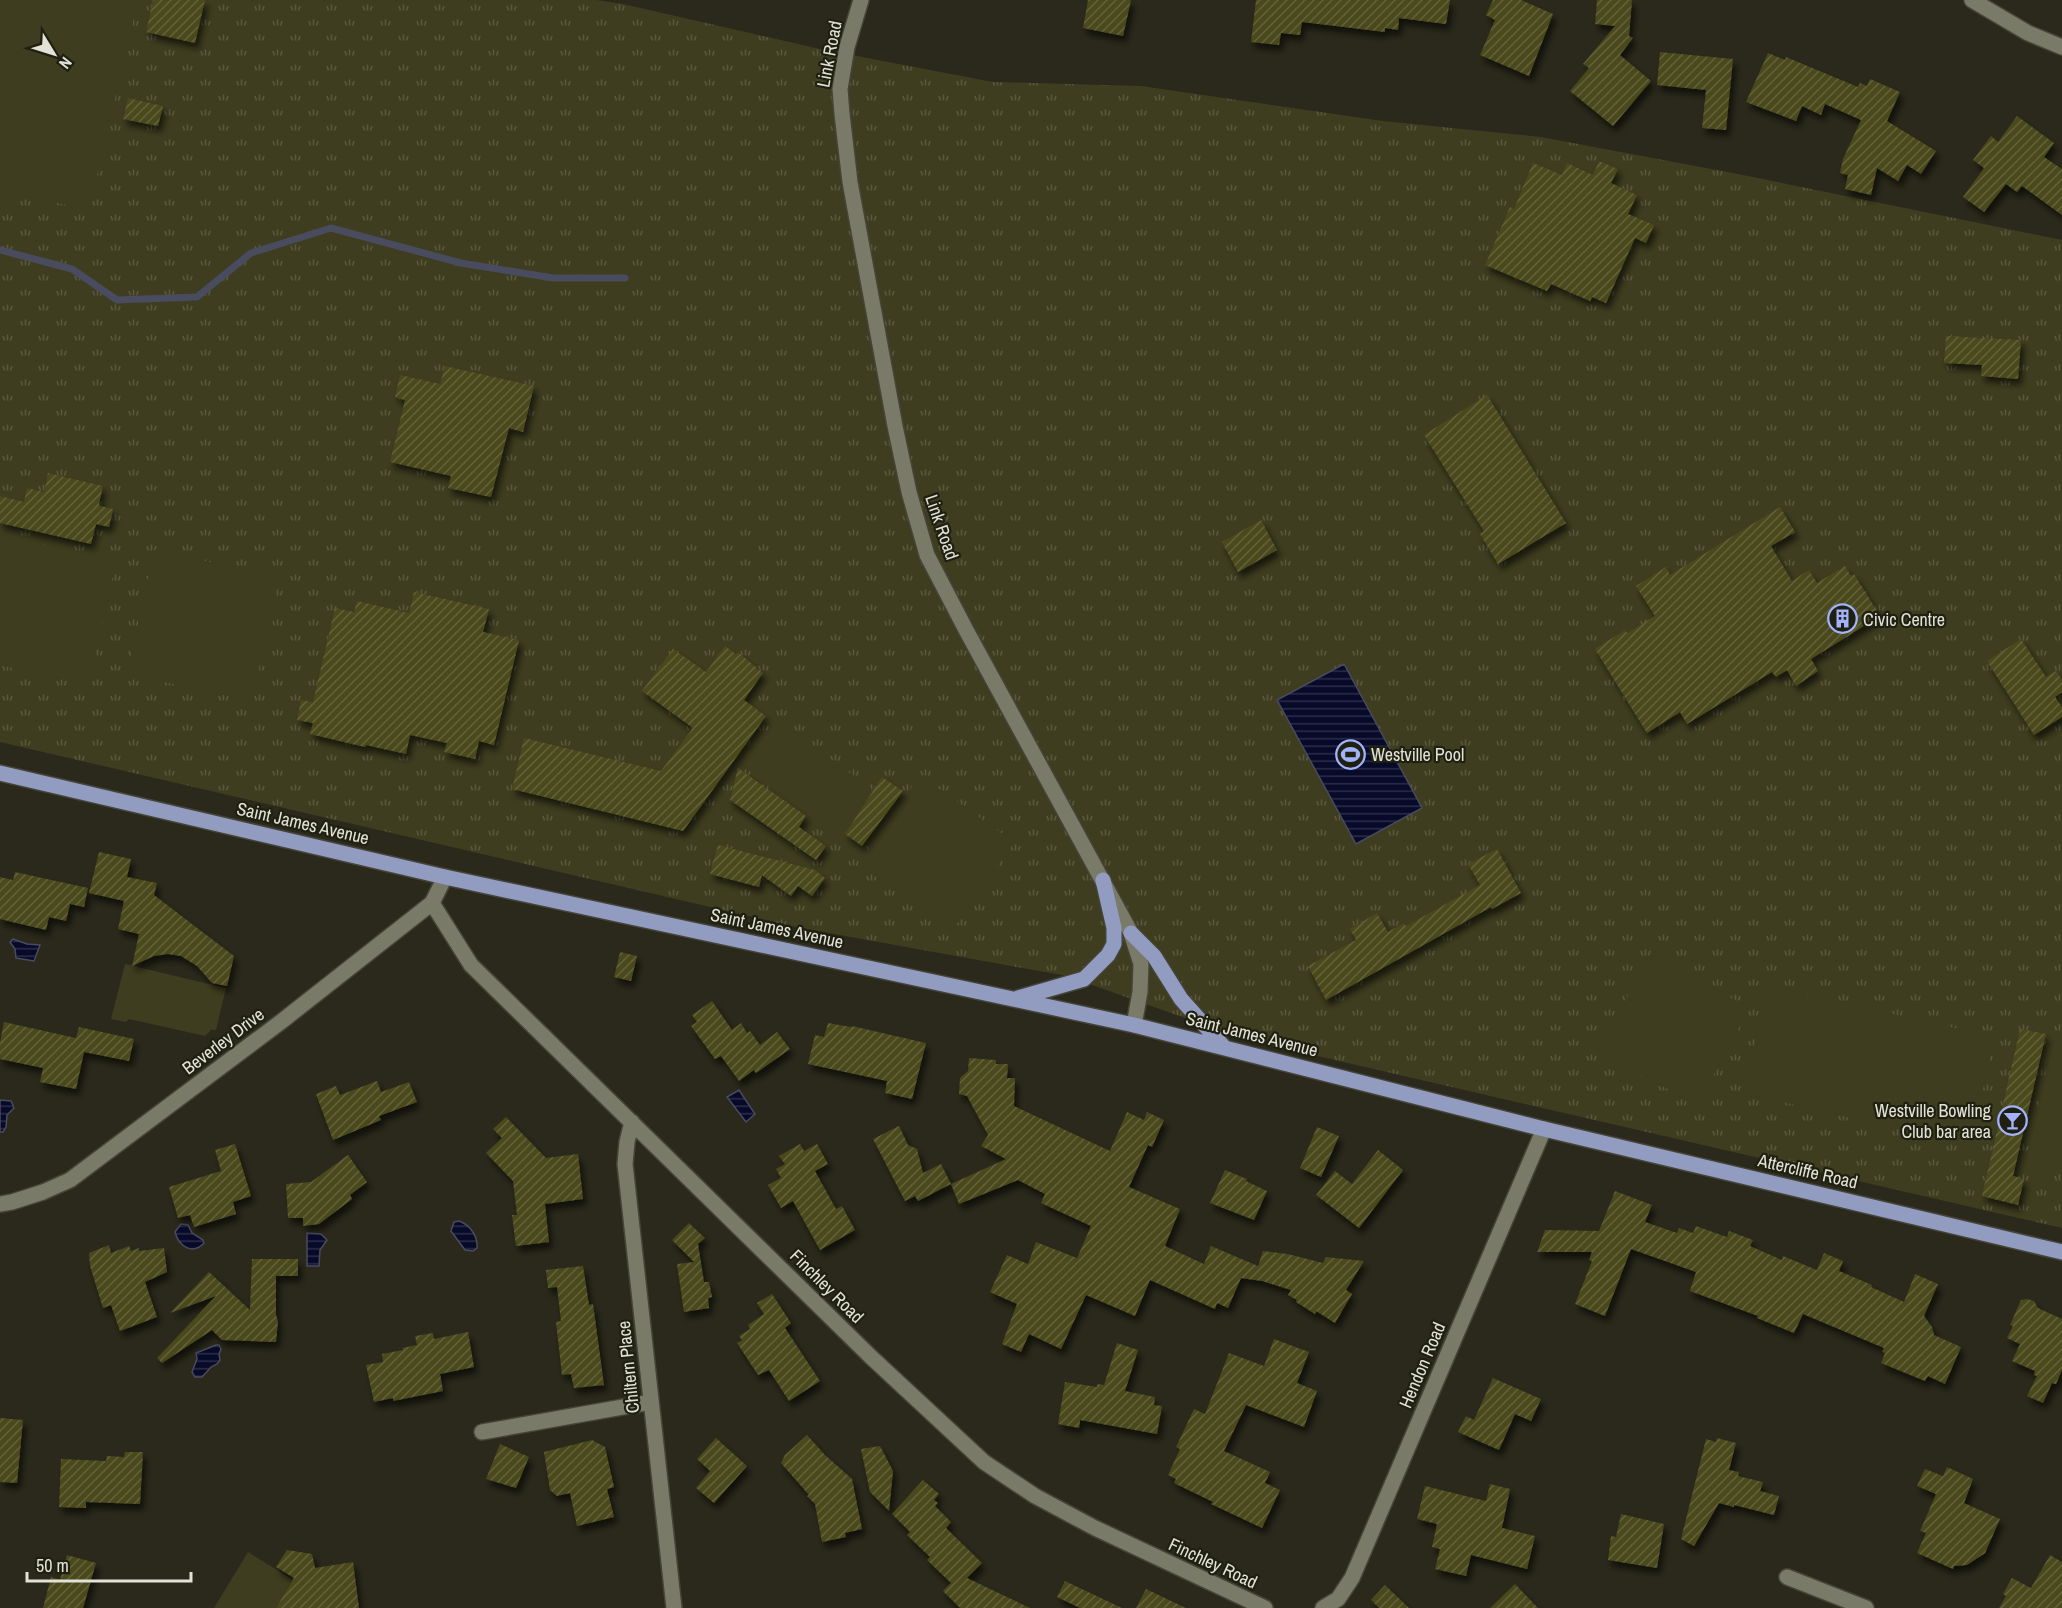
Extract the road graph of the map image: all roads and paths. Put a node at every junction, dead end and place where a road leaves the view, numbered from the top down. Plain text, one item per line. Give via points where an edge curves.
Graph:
1 (861, 0) edge
2 (1972, 0) edge
3 (2062, 47) edge
4 (0, 773) edge
5 (445, 877) junction
6 (1103, 880) junction
7 (432, 903) junction
8 (1131, 933) junction
9 (1015, 999) junction
10 (1134, 1025) junction
11 (1223, 1046) junction
12 (632, 1122) junction
13 (1544, 1129) junction
14 (0, 1204) edge
15 (2062, 1252) edge
16 (651, 1402) junction
17 (482, 1432) dead end
18 (1787, 1577) dead end
19 (674, 1608) edge
20 (1265, 1608) edge
21 (1323, 1608) edge
22 (1866, 1608) edge

1 - 6 street, Link Road via 847,47 840,89 842,114 850,182 909,492 927,555
2 - 3 street via 2028,33
4 - 5 main road, Saint James Avenue
5 - 7 street, Beverley Drive
5 - 9 main road, Saint James Avenue
6 - 8 street, Link Road
6 - 9 main road via 1114,928 1114,944 1108,955 1084,978
7 - 12 street, Finchley Road via 471,965
7 - 14 street, Beverley Drive via 70,1180
8 - 10 street, Link Road via 1142,964
8 - 11 main road via 1154,956 1181,999
9 - 10 main road, Saint James Avenue
10 - 11 main road, Saint James Avenue
11 - 13 main road, Saint James Avenue
12 - 16 street, Chiltern Place via 625,1164
12 - 20 street, Finchley Road via 984,1462 1035,1496 1095,1528
13 - 15 main road, Attercliffe Road
13 - 21 street, Hendon Road via 1352,1578 1338,1599
16 - 17 street
16 - 19 street, Chiltern Place
18 - 22 street

